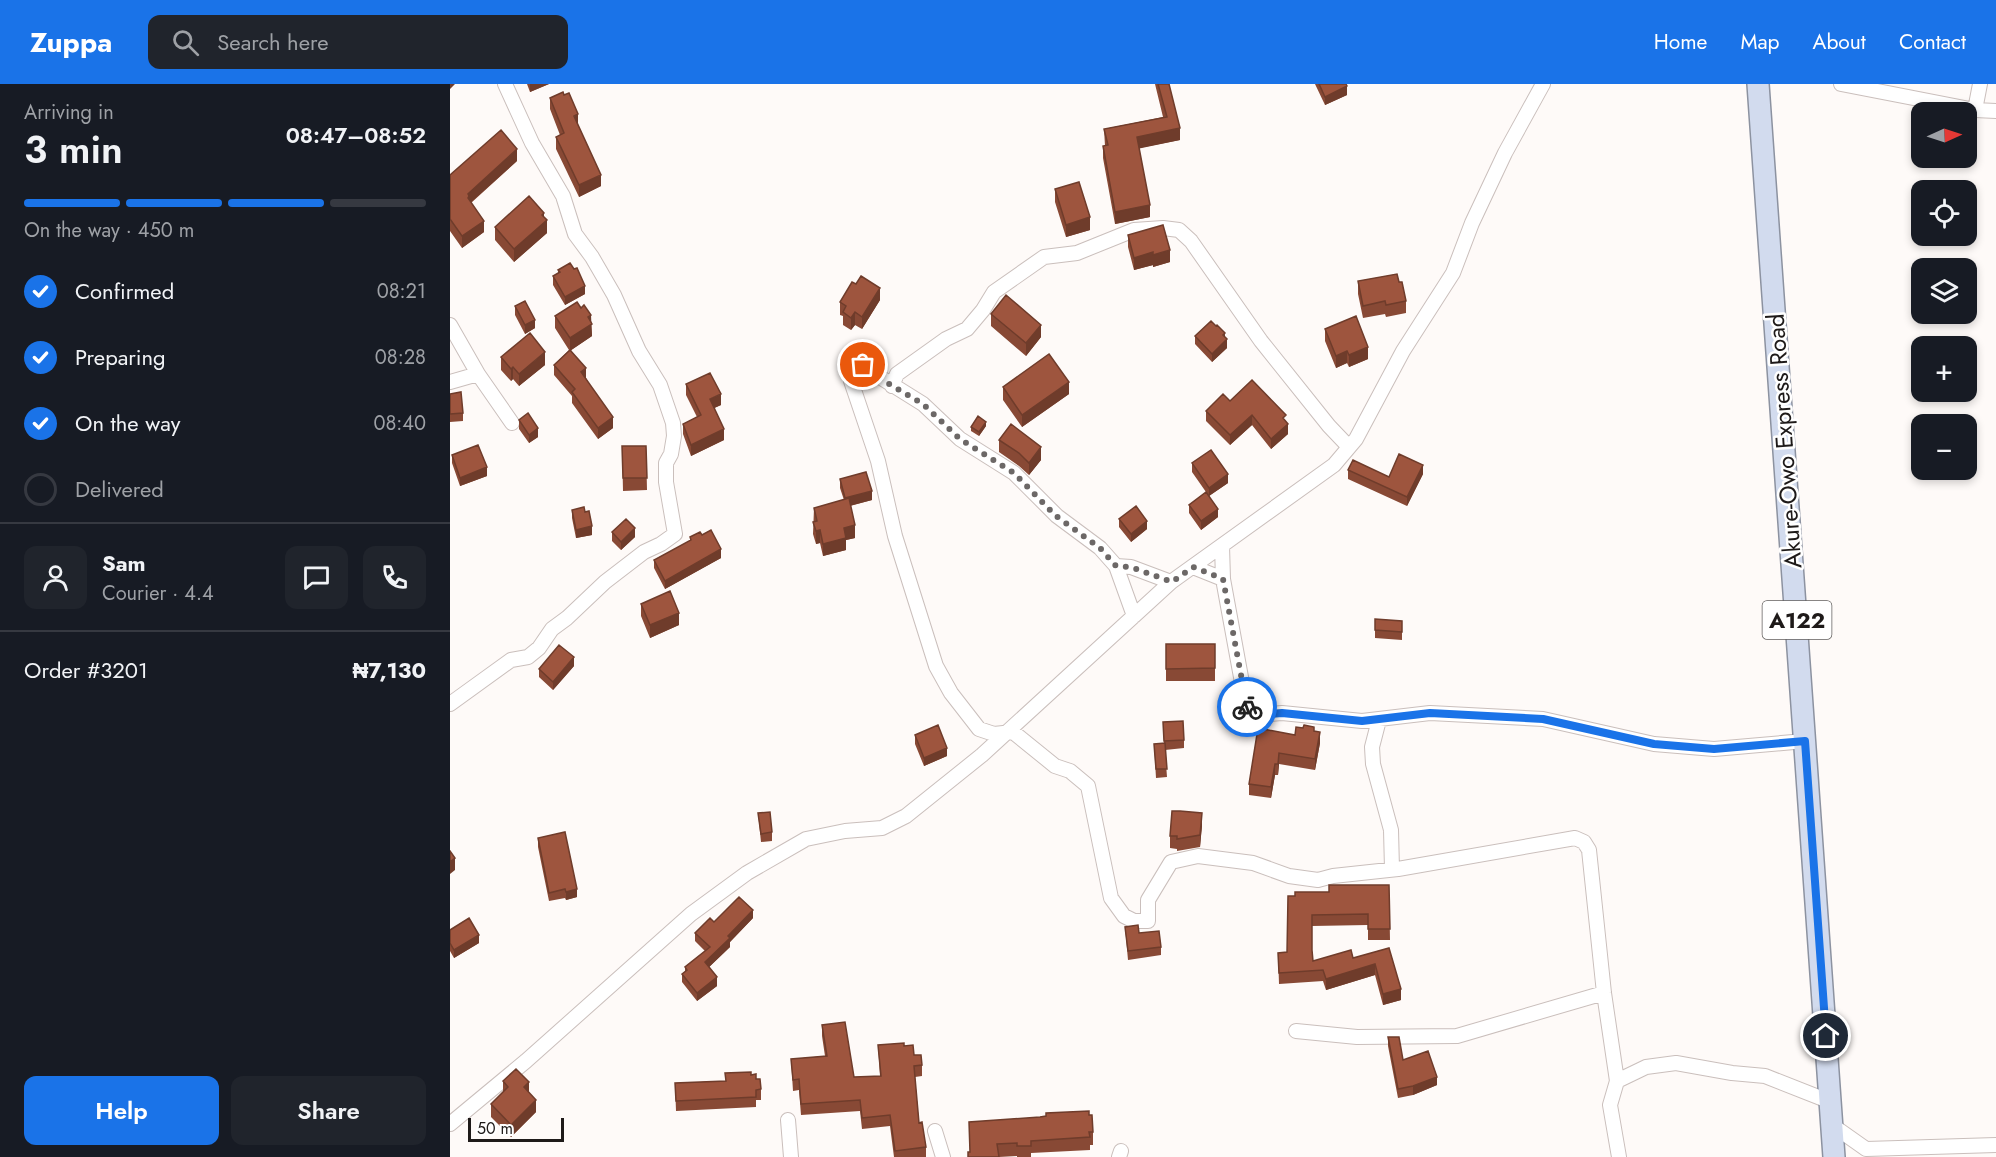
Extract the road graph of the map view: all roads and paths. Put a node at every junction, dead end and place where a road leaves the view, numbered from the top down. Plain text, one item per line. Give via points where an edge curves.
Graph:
1 (505, 84) edge
2 (1543, 84) edge
3 (1758, 84) edge
4 (1841, 84) edge
5 (1980, 84) edge
6 (1934, 102) edge
7 (1977, 102) edge
8 (1977, 110) edge
9 (1996, 111) edge
10 (450, 325) edge
11 (478, 374) junction
12 (450, 382) edge
13 (892, 386) junction
14 (512, 423) dead end
15 (1349, 447) junction
16 (1222, 546) junction
17 (1116, 566) junction
18 (1193, 567) junction
19 (1223, 579) junction
20 (1172, 582) junction
21 (1134, 616) junction
22 (450, 704) edge
23 (1379, 720) junction
24 (1007, 733) junction
25 (1805, 741) junction
26 (1392, 869) junction
27 (1604, 993) junction
28 (1296, 1031) dead end
29 (1617, 1081) junction
30 (1831, 1102) junction
31 (788, 1120) dead end
32 (450, 1124) edge
33 (1832, 1125) junction
34 (935, 1131) dead end
35 (1996, 1146) edge
36 (1863, 1153) edge
37 (1886, 1153) edge
38 (791, 1157) edge
39 (943, 1157) edge
40 (1619, 1157) edge
41 (1834, 1157) edge

1 - 22 street via 532,143 563,196 575,234 614,295 639,351 660,385 673,423 666,482 675,534 605,582 552,629 528,657 511,660
2 - 15 street via 1500,163 1453,273
3 - 25 highway, Akure-Owo Express Road / A122
4 - 6 street
5 - 7 street
8 - 9 street
10 - 11 street
11 - 12 street
11 - 14 street
13 - 15 street via 897,374 967,329 994,292 1044,257 1077,253 1134,230 1179,230 1191,241 1260,340
13 - 17 street via 923,404 960,439 1014,473 1056,516 1100,548
13 - 24 street via 851,359 851,381 878,461 895,536 936,666 979,729
15 - 16 street via 1334,465
16 - 18 street
16 - 19 street
17 - 20 street via 1131,567
17 - 21 street
18 - 19 street
18 - 20 street
19 - 23 street via 1248,710 1257,715 1282,713
20 - 21 street
21 - 24 street
23 - 25 street via 1430,713 1543,719 1654,744 1714,749
23 - 26 street via 1372,747 1373,764 1391,830
24 - 26 street via 1013,732 1055,766 1070,771 1088,786 1111,898 1124,916 1134,921 1148,921 1148,900 1171,862 1177,860 1198,856 1253,863 1289,876 1318,880
24 - 32 street via 906,816 882,828 806,839 747,873 691,914
25 - 30 highway, Akure-Owo Express Road / A122
26 - 27 street via 1575,838 1584,842 1589,850
27 - 28 street via 1457,1035 1357,1037
27 - 29 street
29 - 30 street via 1646,1067 1676,1063 1765,1076
29 - 40 street via 1610,1105
30 - 33 highway, Akure-Owo Express Road / A122
31 - 38 street
33 - 36 street
33 - 41 highway, Akure-Owo Express Road / A122
34 - 39 street
35 - 37 street
36 - 37 street

